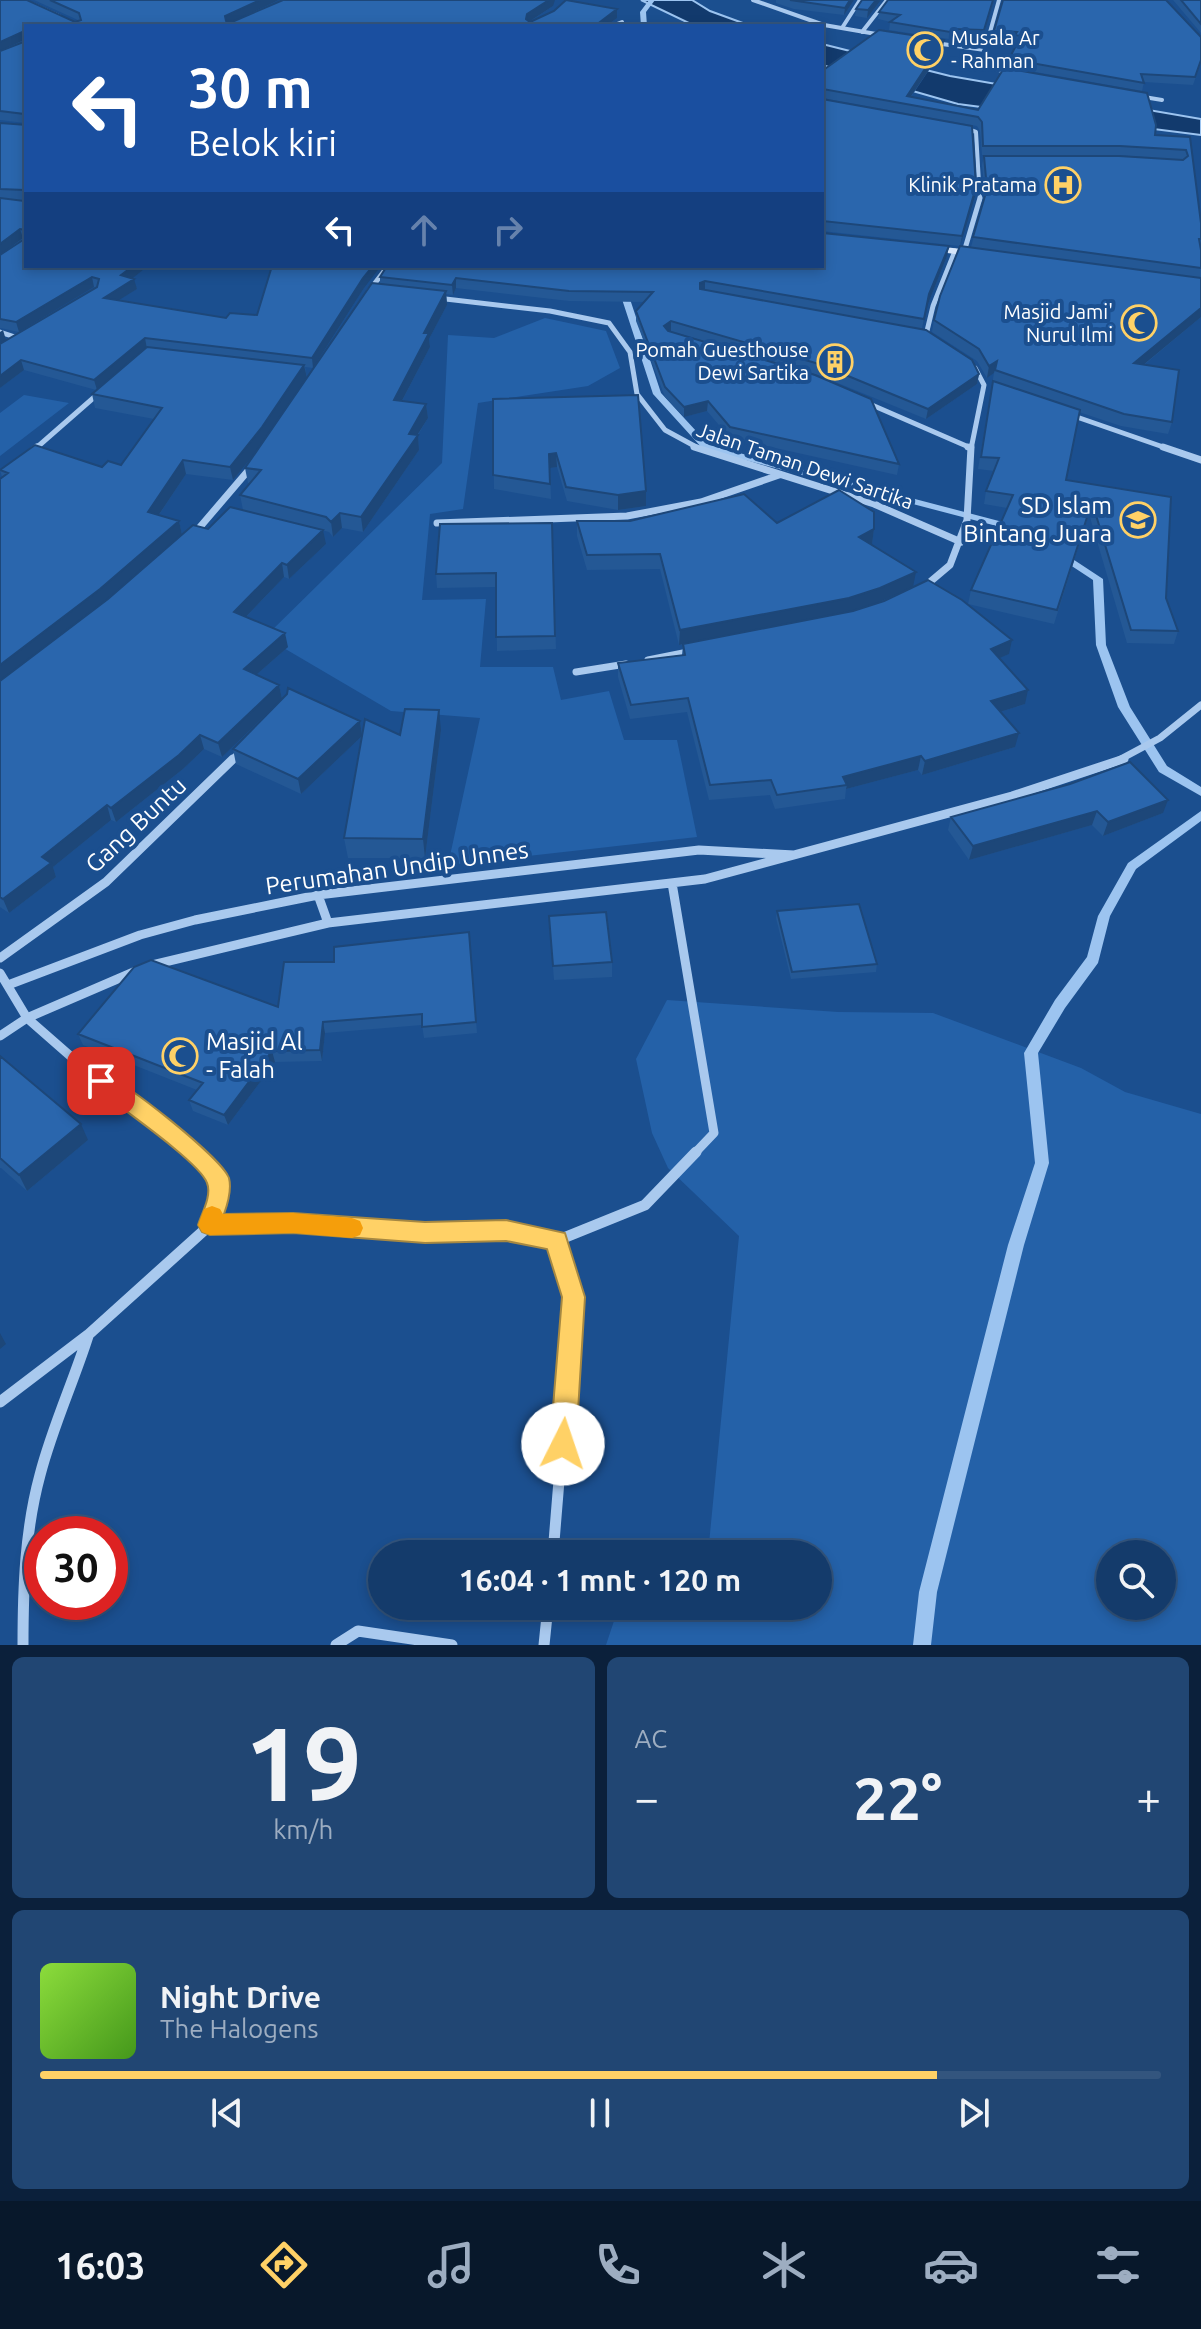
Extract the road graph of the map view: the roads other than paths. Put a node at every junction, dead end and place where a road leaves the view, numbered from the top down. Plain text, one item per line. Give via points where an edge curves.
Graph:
1 (23, 0) edge
2 (753, 0) edge
3 (860, 0) edge
4 (887, 0) edge
5 (999, 0) edge
6 (68, 20) edge
7 (622, 22) edge
8 (617, 24) edge
9 (842, 28) junction
10 (862, 32) junction
11 (893, 37) edge
12 (923, 42) edge
13 (985, 50) junction
14 (1020, 76) edge
15 (1130, 94) edge
16 (1162, 100) dead end
17 (957, 127) edge
18 (976, 160) junction
19 (991, 160) edge
20 (911, 246) edge
21 (960, 252) junction
22 (995, 256) edge
23 (386, 268) edge
24 (369, 291) junction
25 (384, 293) edge
26 (430, 297) edge
27 (361, 305) edge
28 (31, 330) edge
29 (0, 332) edge
30 (911, 333) edge
31 (926, 335) junction
32 (18, 338) junction
33 (938, 341) edge
34 (9, 344) edge
35 (974, 366) edge
36 (984, 385) junction
37 (104, 388) edge
38 (998, 390) edge
39 (858, 400) edge
40 (1069, 414) edge
41 (971, 448) junction
42 (23, 459) edge
43 (1201, 460) edge
44 (256, 461) edge
45 (779, 475) junction
46 (218, 510) junction
47 (231, 514) edge
48 (437, 523) edge
49 (188, 540) edge
50 (961, 542) junction
51 (916, 594) edge
52 (701, 649) edge
53 (576, 672) dead end
54 (1201, 705) edge
55 (252, 739) edge
56 (802, 855) junction
57 (672, 883) junction
58 (318, 895) junction
59 (328, 923) junction
60 (0, 958) edge
61 (0, 973) edge
62 (8, 985) junction
63 (27, 1018) junction
64 (0, 1036) edge
65 (210, 1225) junction
66 (556, 1241) junction
67 (88, 1335) junction
68 (0, 1402) edge
69 (554, 1540) edge
70 (547, 1620) edge
71 (23, 1645) edge
72 (336, 1645) edge
73 (452, 1645) edge
74 (544, 1645) edge

1 - 6 street
2 - 9 street
3 - 9 street
4 - 10 street
5 - 13 street
7 - 8 street
9 - 10 street
10 - 11 street
12 - 13 street
13 - 14 street via 991,67
15 - 16 street
17 - 18 street via 975,131
18 - 19 street
18 - 21 street via 980,202
20 - 21 street
21 - 22 street
21 - 31 street via 933,306
23 - 24 street
24 - 25 street
24 - 27 street
26 - 45 street, Jalan Taman Dewi Sartika via 609,323 630,352 637,394 665,430 691,446
28 - 32 street
29 - 32 street
30 - 31 street
31 - 33 street
32 - 34 street
35 - 36 street
36 - 38 street
36 - 41 street
37 - 42 street
39 - 41 street
40 - 43 street
41 - 50 street
44 - 46 street
45 - 48 street via 701,502 627,516
45 - 50 street, Jalan Taman Dewi Sartika via 874,504
46 - 47 street
46 - 49 street
50 - 51 street via 950,565
52 - 53 street
54 - 56 street, Perumahan Undip Unnes via 1128,758
55 - 60 street, Gang Buntu via 106,882
56 - 57 street, Perumahan Undip Unnes
56 - 58 street, Perumahan Undip Unnes via 699,850
57 - 59 street, Perumahan Undip Unnes
57 - 66 street via 714,1133 645,1205
58 - 59 street
58 - 62 street, Perumahan Undip Unnes via 140,935
59 - 63 street, Perumahan Undip Unnes via 150,965
61 - 62 street
62 - 63 street
63 - 64 street, Perumahan Undip Unnes
63 - 65 street via 200,1158 218,1180
65 - 66 street via 293,1223 425,1233 506,1230
65 - 67 street
66 - 69 street via 574,1297
67 - 68 street
67 - 71 street via 46,1453 31,1516
70 - 74 street
72 - 73 street via 358,1631

